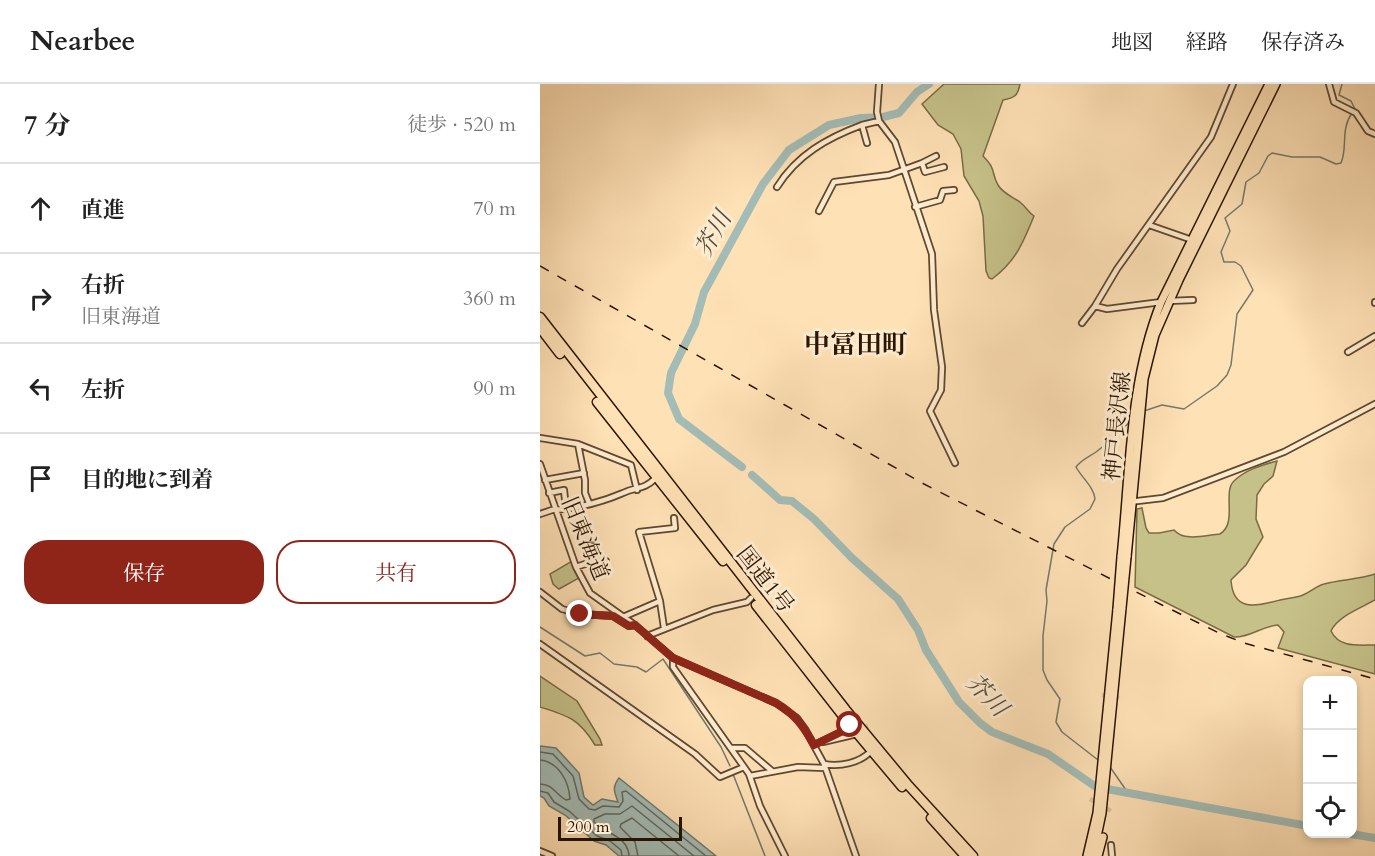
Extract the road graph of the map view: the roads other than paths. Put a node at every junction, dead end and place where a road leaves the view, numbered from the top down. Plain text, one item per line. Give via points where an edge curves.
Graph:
1 (879, 84) edge
2 (1233, 84) edge
3 (1269, 84) edge
4 (1276, 84) edge
5 (1329, 84) edge
6 (878, 118) junction
7 (862, 126) junction
8 (1375, 134) edge
9 (867, 143) dead end
10 (936, 156) dead end
11 (922, 163) junction
12 (944, 167) dead end
13 (903, 170) junction
14 (777, 187) dead end
15 (954, 190) dead end
16 (915, 207) junction
17 (819, 211) dead end
18 (1149, 225) junction
19 (1192, 240) junction
20 (1193, 300) dead end
21 (1169, 301) junction
22 (1161, 302) junction
23 (1095, 306) junction
24 (540, 317) edge
25 (1082, 323) dead end
26 (540, 328) edge
27 (1375, 336) edge
28 (1348, 352) dead end
29 (1141, 381) junction
30 (1375, 404) edge
31 (540, 438) edge
32 (578, 444) junction
33 (955, 463) dead end
34 (540, 464) edge
35 (584, 473) junction
36 (656, 478) junction
37 (545, 480) junction
38 (637, 490) junction
39 (549, 493) junction
40 (1130, 502) junction
41 (589, 503) junction
42 (566, 509) junction
43 (555, 510) junction
44 (540, 514) edge
45 (674, 518) dead end
46 (606, 561) dead end
47 (576, 567) junction
48 (540, 591) edge
49 (751, 598) junction
50 (660, 601) junction
51 (623, 617) junction
52 (635, 625) junction
53 (664, 628) junction
54 (647, 636) junction
55 (540, 644) edge
56 (673, 658) junction
57 (850, 725) junction
58 (857, 734) junction
59 (841, 735) tunnel mouth
60 (820, 742) junction
61 (814, 745) junction
62 (731, 748) junction
63 (871, 751) junction
64 (824, 766) junction
65 (744, 767) junction
66 (772, 771) junction
67 (750, 776) junction
68 (1111, 845) dead end
69 (540, 851) edge
70 (1093, 851) edge
71 (552, 856) edge
72 (785, 856) edge
73 (856, 856) edge
74 (965, 856) edge
75 (973, 856) edge
76 (1082, 856) edge
77 (1087, 856) edge
78 (1112, 856) edge

1 - 6 street
2 - 18 street via 1211,137
3 - 19 main road, 神戸長沢線
4 - 21 main road, 神戸長沢線
5 - 8 street via 1334,102 1354,112
6 - 7 street
6 - 13 street via 895,142
7 - 9 street
7 - 14 street via 818,146 794,164
10 - 11 street
11 - 12 street via 926,172
11 - 13 street
13 - 16 street
13 - 17 street via 834,182
15 - 16 street via 943,191 940,200
16 - 33 street via 932,254 934,310 942,356 941,390 930,411
18 - 19 street
18 - 23 street
19 - 22 main road, 神戸長沢線
20 - 21 street
21 - 22 street
21 - 29 main road, 神戸長沢線
22 - 23 street via 1107,309
22 - 29 main road, 神戸長沢線 via 1149,333
23 - 25 street
24 - 75 highway, 国道1号 via 846,710
26 - 36 highway, 国道1号
27 - 28 street
29 - 40 main road, 神戸長沢線
30 - 40 street via 1284,452 1163,498
31 - 32 street
32 - 35 street
32 - 38 street via 631,465
34 - 37 street, 旧東海道
35 - 37 street
35 - 41 street
36 - 38 street
36 - 49 highway, 国道1号
37 - 39 street, 旧東海道
38 - 41 street
39 - 42 street via 564,490
39 - 43 street, 旧東海道
40 - 70 main road, 神戸長沢線, bridge via 1102,801
41 - 42 street
42 - 43 street
43 - 44 street
43 - 47 street, 旧東海道
45 - 50 street via 675,528 639,532
46 - 47 street
47 - 51 street, 旧東海道 via 590,593
48 - 52 street via 568,611 613,616 629,626
49 - 53 street
49 - 57 highway, 国道1号
50 - 51 street
50 - 53 street
51 - 52 street, 旧東海道
52 - 54 street, 旧東海道
53 - 54 street
54 - 56 street, 旧東海道
55 - 65 street via 688,749 720,777
56 - 61 street, 旧東海道 via 782,706 801,723
56 - 62 street via 673,666
57 - 58 highway, 国道1号
57 - 60 street
58 - 60 street
58 - 63 highway, 国道1号
59 - 60 street
60 - 61 street
61 - 64 street, 旧東海道
62 - 65 street
62 - 66 street via 745,748
63 - 64 street via 843,765
63 - 74 highway, 国道1号
64 - 66 street
64 - 73 street, 旧東海道
65 - 67 street
66 - 67 street
67 - 72 street via 759,806
68 - 78 street
69 - 71 street
70 - 76 main road, 神戸長沢線
70 - 77 main road, 神戸長沢線

